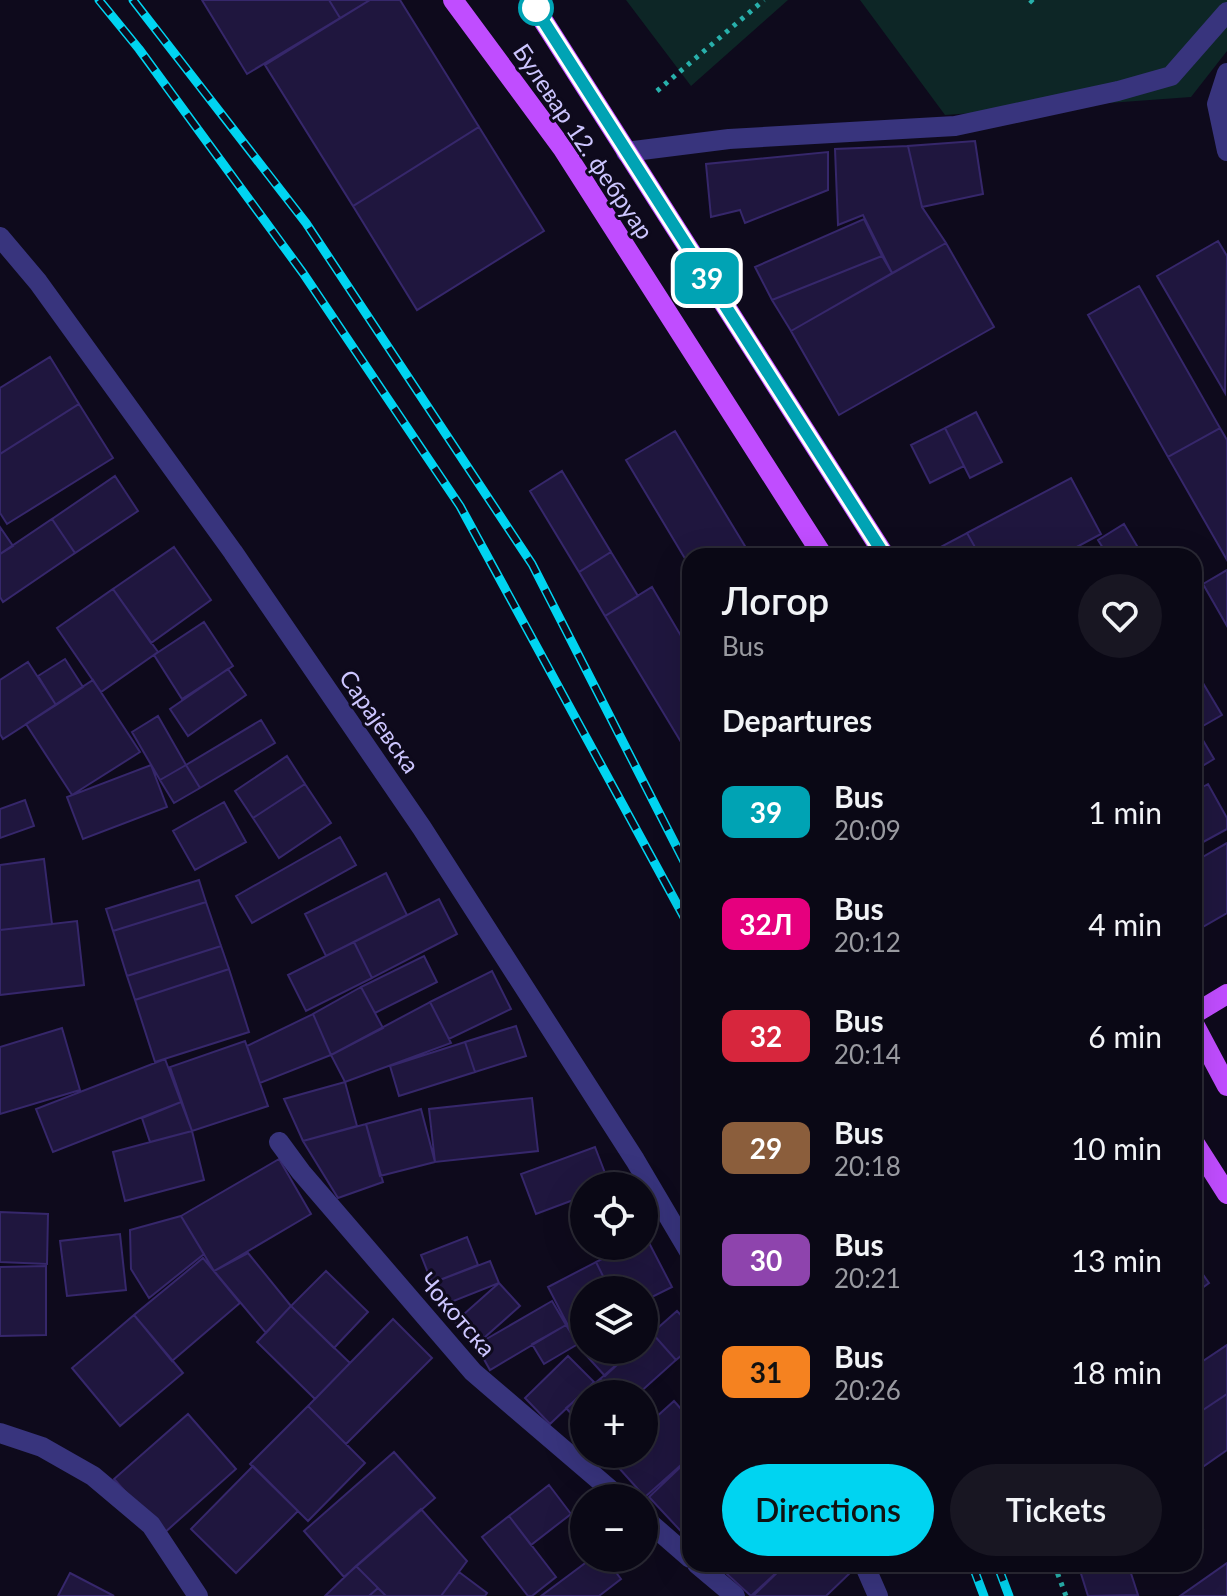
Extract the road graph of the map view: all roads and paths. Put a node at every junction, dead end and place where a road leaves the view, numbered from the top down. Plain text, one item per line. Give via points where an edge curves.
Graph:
1 (453, 0) edge
2 (530, 0) edge
3 (764, 0) edge
4 (1030, 0) edge
5 (1036, 6) dead end
6 (1227, 12) edge
7 (1227, 73) edge
8 (657, 91) dead end
9 (1227, 151) edge
10 (626, 152) junction
11 (0, 237) edge
12 (818, 548) edge
13 (880, 548) edge
14 (1227, 994) edge
15 (1202, 1009) edge
16 (1202, 1039) edge
17 (1227, 1086) edge
18 (279, 1142) dead end
19 (1202, 1155) edge
20 (1227, 1194) edge
21 (682, 1239) edge
22 (0, 1433) edge
23 (604, 1484) edge
24 (658, 1530) edge
25 (682, 1551) edge
26 (706, 1572) edge
27 (868, 1572) edge
28 (1057, 1572) edge
29 (198, 1596) edge
30 (735, 1596) edge
31 (878, 1596) edge
32 (1066, 1596) edge

1 - 12 main road, Булевар 12. фебруар via 563,149
2 - 10 main road, Булевар 12. фебруар
3 - 8 path
4 - 5 path
6 - 10 street via 1171,76 1118,91 955,126 729,139
7 - 9 street via 1217,104
10 - 13 main road, Булевар 12. фебруар
11 - 21 street, Сарајевска via 233,552 422,828
14 - 15 main road
16 - 17 main road
18 - 23 street, Чокотска via 473,1372
19 - 20 main road
22 - 29 street via 42,1447 93,1476 151,1525
24 - 25 street
26 - 30 street
27 - 31 street
28 - 32 path

